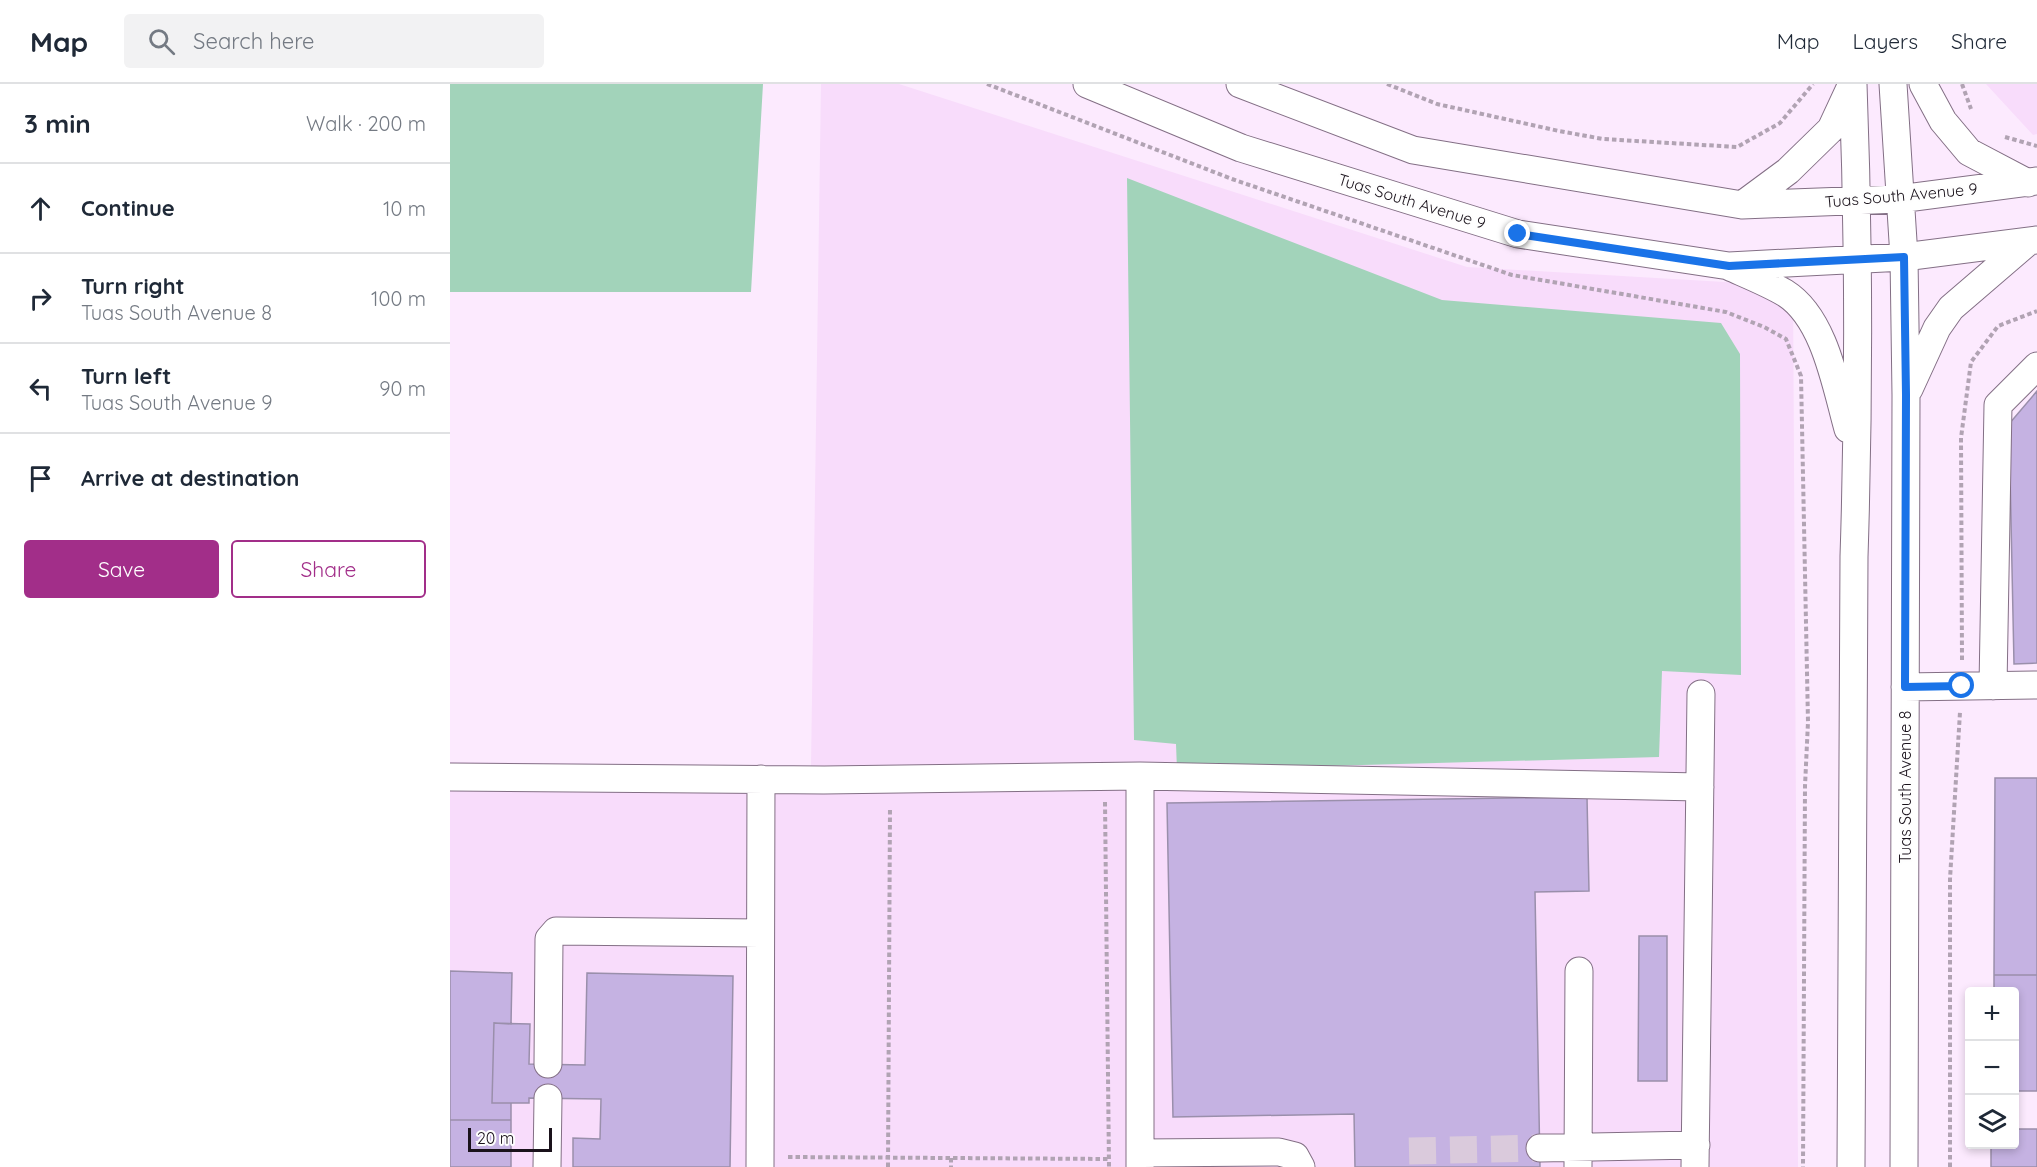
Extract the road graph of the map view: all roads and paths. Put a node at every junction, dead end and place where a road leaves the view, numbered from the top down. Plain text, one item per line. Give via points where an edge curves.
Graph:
1 (987, 84) edge
2 (1086, 84) edge
3 (1240, 84) edge
4 (1387, 84) edge
5 (1812, 84) edge
6 (1852, 84) edge
7 (1893, 84) edge
8 (1923, 84) edge
9 (1962, 84) edge
10 (1977, 116) dead end
11 (2001, 136) dead end
12 (2037, 146) edge
13 (2032, 182) edge
14 (1899, 199) junction
15 (1857, 202) junction
16 (1743, 205) junction
17 (2033, 241) edge
18 (1904, 257) junction
19 (1857, 259) junction
20 (1729, 266) junction
21 (2037, 366) edge
22 (1906, 395) junction
23 (1857, 461) junction
24 (2037, 685) edge
25 (1993, 686) junction
26 (1905, 687) junction
27 (1701, 694) dead end
28 (1140, 776) junction
29 (450, 777) edge
30 (1105, 777) junction
31 (761, 779) junction
32 (890, 779) junction
33 (1700, 787) junction
34 (1950, 879) dead end
35 (760, 933) junction
36 (1579, 971) dead end
37 (548, 1064) dead end
38 (548, 1098) dead end
39 (1540, 1148) tunnel mouth
40 (889, 1156) junction
41 (1696, 1156) edge
42 (1579, 1157) edge
43 (951, 1158) junction
44 (1109, 1159) junction
45 (1141, 1160) edge
46 (760, 1162) edge
47 (547, 1167) edge
48 (888, 1167) edge
49 (951, 1167) edge
50 (1109, 1167) edge
51 (1301, 1167) edge
52 (1803, 1167) edge
53 (1851, 1167) edge
54 (1904, 1167) edge
55 (1950, 1167) edge

1 - 52 path via 1232,179 1491,269 1726,312 1786,339 1801,376 1802,424 1808,722
2 - 20 street, Tuas South Avenue 9 via 1241,148 1518,234
3 - 16 street, Tuas South Avenue 9 via 1413,150
4 - 5 path via 1437,104 1559,131 1604,139 1737,147 1780,123
6 - 15 street
6 - 16 street via 1831,129 1788,171
7 - 14 street, Tuas South Avenue 8
8 - 13 street via 1943,121 1970,152
9 - 10 path
11 - 12 path
13 - 14 street, Tuas South Avenue 9
14 - 15 street, Tuas South Avenue 9
14 - 18 street, Tuas South Avenue 8
15 - 16 street, Tuas South Avenue 9
15 - 19 street
17 - 18 street, Tuas South Avenue 9
17 - 22 street via 1951,308
18 - 19 street, Tuas South Avenue 9
18 - 22 street, Tuas South Avenue 8
19 - 20 street, Tuas South Avenue 9
19 - 23 street
20 - 23 street via 1786,294 1812,322 1826,354
21 - 25 street via 1998,405
22 - 26 street, Tuas South Avenue 8
23 - 53 street
24 - 25 street
25 - 26 street
26 - 54 street, Tuas South Avenue 8
27 - 33 street
28 - 30 street
28 - 33 street
28 - 45 street
29 - 31 street
30 - 32 street
30 - 44 path
31 - 32 street
31 - 35 street
32 - 40 path
33 - 41 street
34 - 55 path
35 - 37 street via 556,931 549,939
35 - 46 street
36 - 42 street
38 - 47 street
39 - 42 street
40 - 43 path
40 - 46 path
40 - 48 path
41 - 42 street
43 - 44 path
43 - 49 path
44 - 50 path
45 - 51 street via 1278,1152 1294,1156

